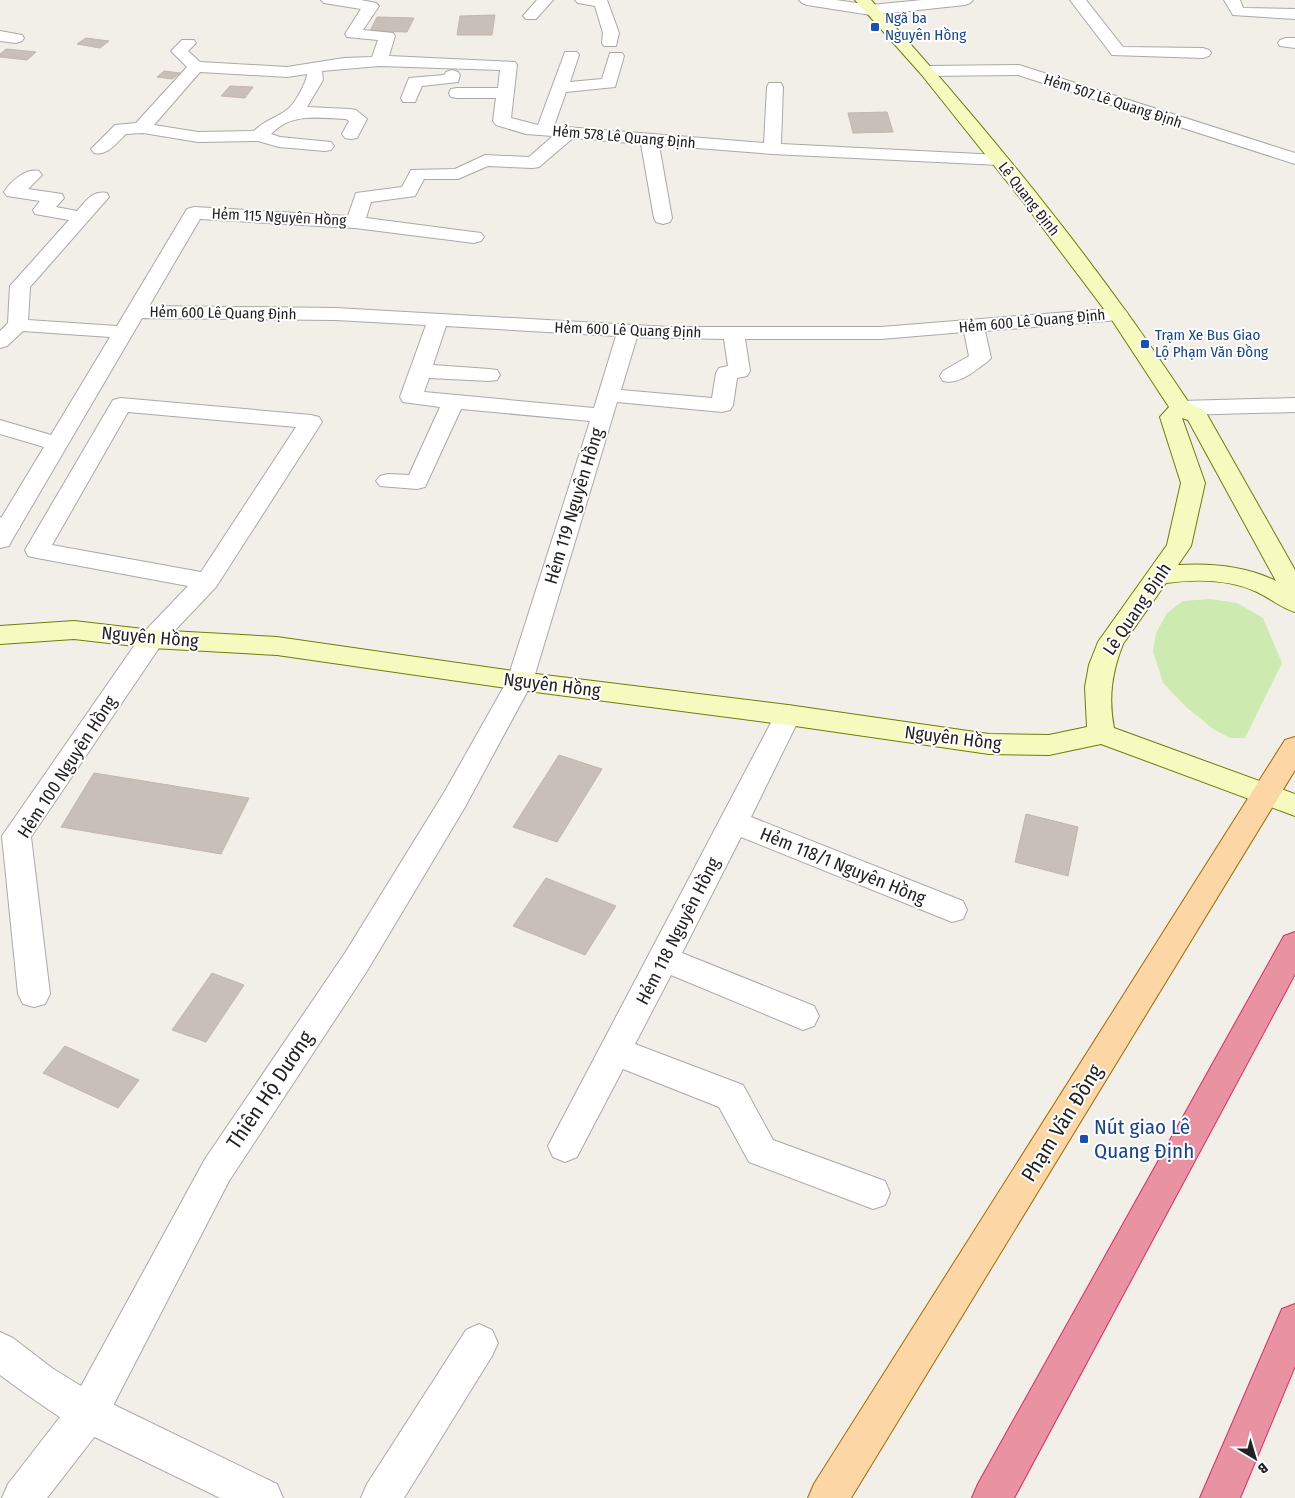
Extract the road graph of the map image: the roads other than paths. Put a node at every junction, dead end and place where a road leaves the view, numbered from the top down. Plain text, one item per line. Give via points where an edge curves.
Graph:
1 (330, 0) edge
2 (546, 0) edge
3 (583, 0) edge
4 (807, 0) edge
5 (965, 0) edge
6 (1078, 0) edge
7 (1232, 0) edge
8 (867, 5) edge
9 (1295, 14) edge
10 (531, 16) dead end
11 (0, 36) edge
12 (16, 38) dead end
13 (188, 43) dead end
14 (1203, 53) dead end
15 (572, 55) dead end
16 (262, 57) dead end
17 (300, 57) dead end
18 (378, 60) junction
19 (453, 63) junction
20 (196, 67) junction
21 (312, 68) junction
22 (252, 71) junction
23 (287, 72) junction
24 (927, 72) junction
25 (775, 87) dead end
26 (560, 88) junction
27 (457, 93) dead end
28 (506, 93) junction
29 (409, 98) dead end
30 (296, 112) junction
31 (145, 128) junction
32 (544, 131) junction
33 (568, 133) junction
34 (350, 134) dead end
35 (260, 136) junction
36 (649, 139) junction
37 (325, 146) dead end
38 (100, 148) dead end
39 (772, 149) junction
40 (999, 160) junction
41 (1295, 160) edge
42 (33, 176) dead end
43 (100, 197) dead end
44 (81, 217) junction
45 (663, 218) dead end
46 (354, 222) junction
47 (474, 237) dead end
48 (137, 312) junction
49 (1118, 314) junction
50 (438, 321) junction
51 (18, 324) junction
52 (973, 326) junction
53 (121, 332) junction
54 (628, 332) junction
55 (734, 333) junction
56 (0, 342) edge
57 (421, 371) junction
58 (489, 375) dead end
59 (951, 376) dead end
60 (453, 402) junction
61 (605, 405) junction
62 (1295, 405) edge
63 (1181, 408) junction
64 (0, 427) edge
65 (56, 444) junction
66 (388, 481) dead end
67 (3, 531) edge
68 (1158, 576) junction
69 (207, 580) junction
70 (1295, 592) edge
71 (1295, 603) edge
72 (0, 635) edge
73 (152, 639) junction
74 (520, 681) junction
75 (788, 715) junction
76 (1102, 734) junction
77 (1295, 747) edge
78 (1266, 794) junction
79 (1295, 805) edge
80 (734, 822) junction
81 (952, 910) dead end
82 (1295, 945) edge
83 (664, 959) junction
84 (34, 994) dead end
85 (803, 1016) dead end
86 (615, 1052) junction
87 (565, 1146) dead end
88 (873, 1193) dead end
89 (1295, 1322) edge
90 (479, 1343) dead end
91 (0, 1351) edge
92 (88, 1413) junction
93 (22, 1498) edge
94 (263, 1498) edge
95 (381, 1498) edge
96 (828, 1498) edge
97 (992, 1498) edge
98 (1220, 1498) edge

1 - 18 street via 371,6 353,34 387,36
2 - 10 street
3 - 26 street via 602,2 613,50 610,83
4 - 8 street
5 - 8 street
6 - 14 street via 1118,52
7 - 9 street via 1238,12
8 - 24 main road, Lê Quang Định
11 - 12 street
13 - 20 street via 179,51
15 - 26 street
16 - 22 street
17 - 23 street
18 - 19 street, Hẻm 578 Lê Quang Định
18 - 21 street, Hẻm 578 Lê Quang Định
19 - 28 street, Hẻm 578 Lê Quang Định via 509,65
19 - 29 street via 452,79 415,82
20 - 22 street, Hẻm 578 Lê Quang Định
20 - 31 street via 145,123
21 - 23 street, Hẻm 578 Lê Quang Định
21 - 30 street via 316,80
22 - 23 street, Hẻm 578 Lê Quang Định
24 - 40 main road, Lê Quang Định
24 - 41 street, Hẻm 507 Lê Quang Định via 1019,70
25 - 39 street
26 - 32 street
27 - 28 street
28 - 32 street, Hẻm 578 Lê Quang Định via 502,121
30 - 34 street via 350,114 358,119
30 - 35 street via 270,125
31 - 35 street via 198,137
31 - 38 street via 121,129
32 - 33 street, Hẻm 578 Lê Quang Định
33 - 36 street, Hẻm 578 Lê Quang Định
33 - 46 street via 533,163 485,160 458,174 417,174 409,192 364,197
35 - 37 street via 279,142
36 - 39 street, Hẻm 578 Lê Quang Định
36 - 45 street
39 - 40 street, Hẻm 578 Lê Quang Định
40 - 49 main road, Lê Quang Định
42 - 44 street via 13,192 55,198 42,210
43 - 44 street
44 - 51 street via 20,286
46 - 47 street, Hẻm 115 Nguyên Hồng
46 - 48 street, Hẻm 115 Nguyên Hồng via 194,213
48 - 50 street, Hẻm 600 Lê Quang Định via 336,314
48 - 53 street, Hẻm 115 Nguyên Hồng
49 - 52 street, Hẻm 600 Lê Quang Định
49 - 63 main road, Lê Quang Định
50 - 54 street, Hẻm 600 Lê Quang Định
50 - 57 street
51 - 53 street
51 - 56 street
52 - 55 street, Hẻm 600 Lê Quang Định via 881,333
52 - 59 street via 980,358
53 - 65 street, Hẻm 115 Nguyên Hồng
54 - 55 street, Hẻm 600 Lê Quang Định
54 - 61 street, Hẻm 119 Nguyên Hồng
55 - 61 street via 739,371 727,373 722,405
57 - 58 street
57 - 60 street via 411,397
60 - 61 street
60 - 66 street via 417,482
61 - 74 street, Hẻm 119 Nguyên Hồng
62 - 63 street
63 - 68 main road, Lê Quang Định via 1171,417 1193,483 1179,546
63 - 70 main road, Lê Quang Định via 1197,416
64 - 65 street
65 - 67 street, Hẻm 115 Nguyên Hồng
68 - 71 main road via 1194,571 1232,576 1272,590
68 - 76 main road, Lê Quang Định via 1111,642 1103,660 1097,698
69 - 69 street, Hẻm 100 Nguyên Hồng via 37,550 121,405 311,422
69 - 73 street, Hẻm 100 Nguyên Hồng
72 - 73 main road, Nguyên Hồng via 74,630
73 - 74 main road, Nguyên Hồng via 276,646
73 - 84 street, Hẻm 100 Nguyên Hồng via 16,836
74 - 75 main road, Nguyên Hồng
74 - 92 street, Thiên Hộ Dương via 455,799 356,962 217,1170
75 - 76 main road, Nguyên Hồng via 989,744 1049,745
75 - 80 street, Hẻm 118 Nguyên Hồng
76 - 78 main road
77 - 78 main road, Phạm Văn Đồng
78 - 79 main road
78 - 96 main road, Phạm Văn Đồng
80 - 81 street, Hẻm 118/1 Nguyên Hồng
80 - 83 street, Hẻm 118 Nguyên Hồng
82 - 97 highway
83 - 85 street
83 - 86 street, Hẻm 118 Nguyên Hồng
86 - 87 street, Hẻm 118 Nguyên Hồng
86 - 88 street via 731,1096 761,1151
89 - 98 highway
90 - 95 street
91 - 92 street
92 - 93 street, Thiên Hộ Dương
92 - 94 street

